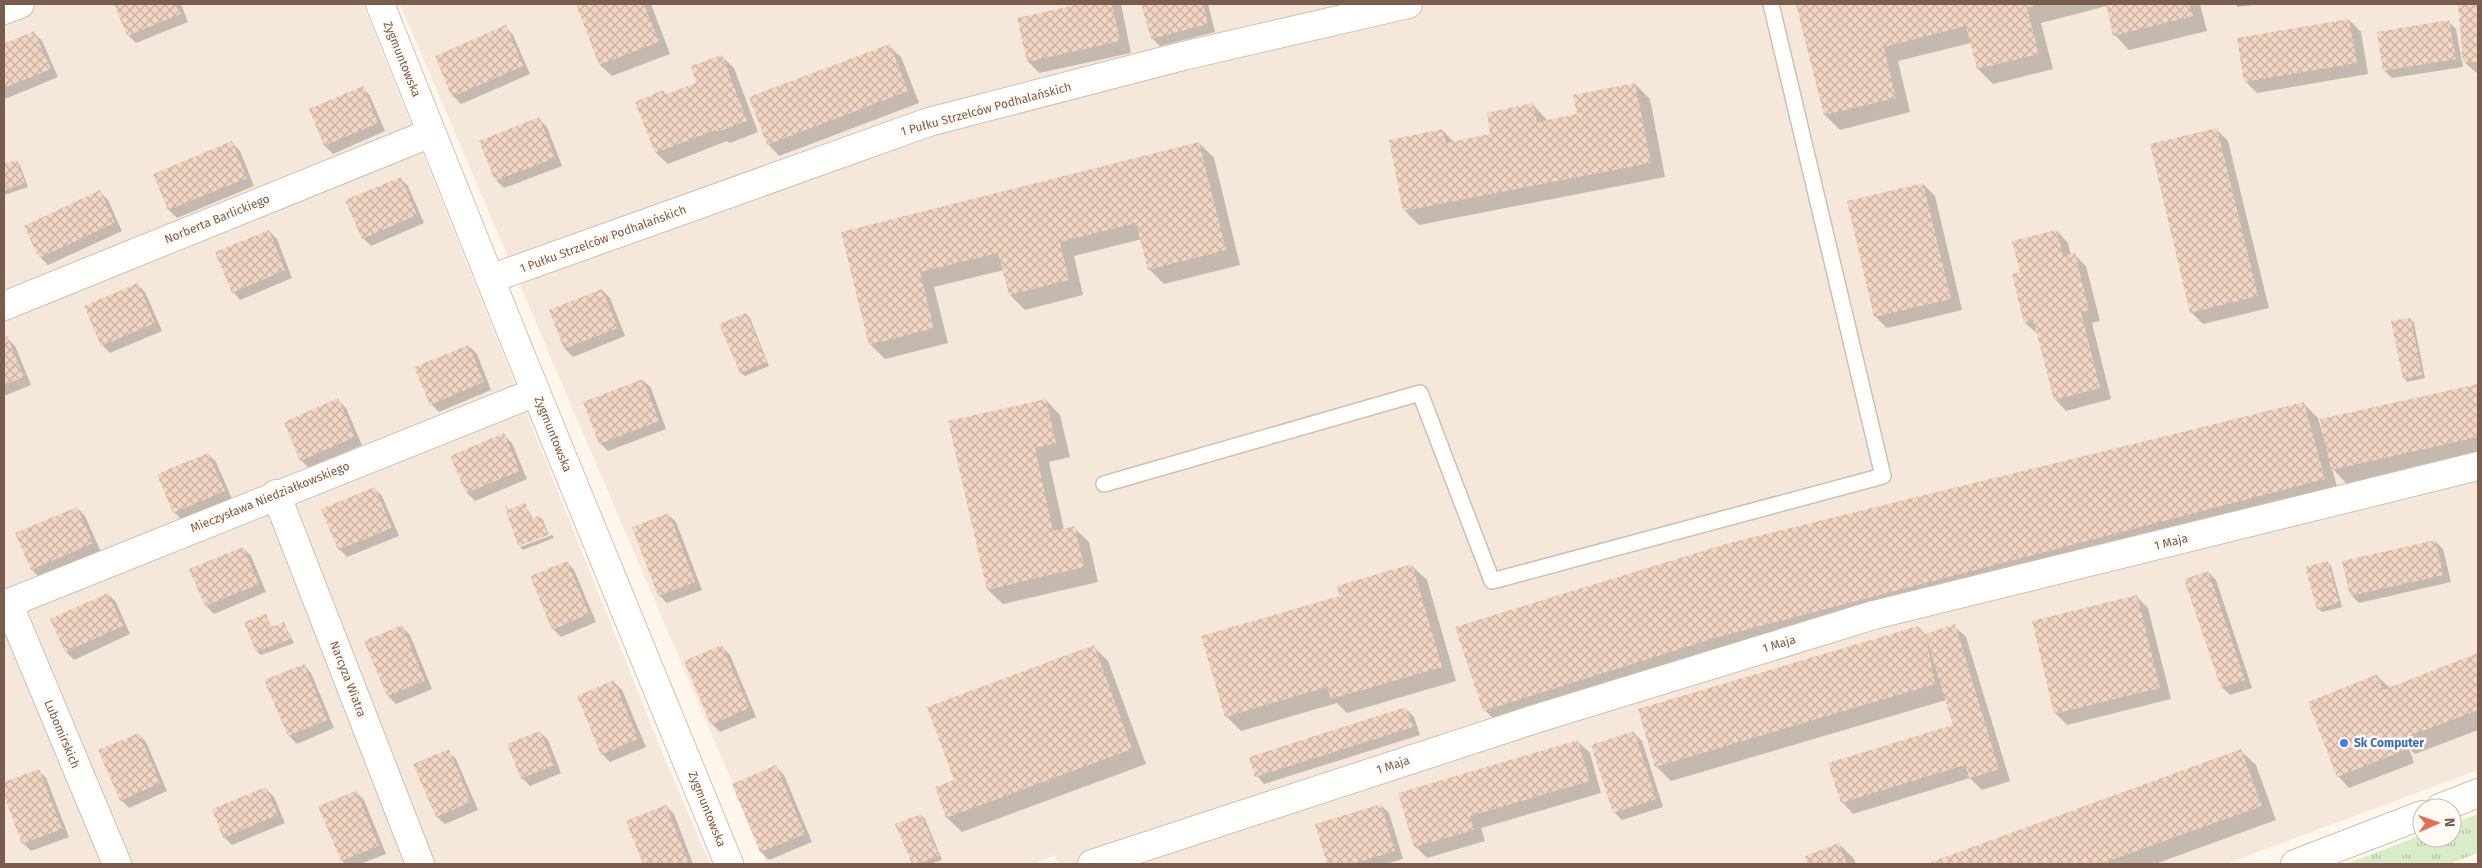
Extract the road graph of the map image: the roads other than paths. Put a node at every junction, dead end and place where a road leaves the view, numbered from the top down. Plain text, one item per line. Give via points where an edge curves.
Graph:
1 (20, 4) edge
2 (380, 4) edge
3 (1408, 4) edge
4 (1771, 4) edge
5 (4, 10) edge
6 (431, 133) junction
7 (490, 279) junction
8 (4, 306) edge
9 (536, 392) junction
10 (2478, 466) edge
11 (1104, 484) dead end
12 (276, 494) junction
13 (6, 604) edge
14 (2478, 793) edge
15 (2462, 799) edge
16 (2412, 819) edge
17 (117, 864) edge
18 (420, 864) edge
19 (729, 864) edge
20 (1092, 864) edge
21 (2295, 864) edge

1 - 5 street
2 - 6 street, Zygmuntowska
3 - 7 street, 1 Pułku Strzelców Podhalańskich via 1183,56 929,122
4 - 11 lane via 1883,476 1492,582 1420,393
6 - 7 street, Zygmuntowska
6 - 8 street, Norberta Barlickiego
7 - 9 street, Zygmuntowska
9 - 12 street, Mieczysława Niedziałkowskiego
9 - 19 street, Zygmuntowska
10 - 20 street, 1 Maja via 1874,614 1535,719
12 - 13 street, Mieczysława Niedziałkowskiego
12 - 18 street, Narcyza Wiatra
13 - 17 street, Lubomirskich
14 - 15 street
16 - 21 street

